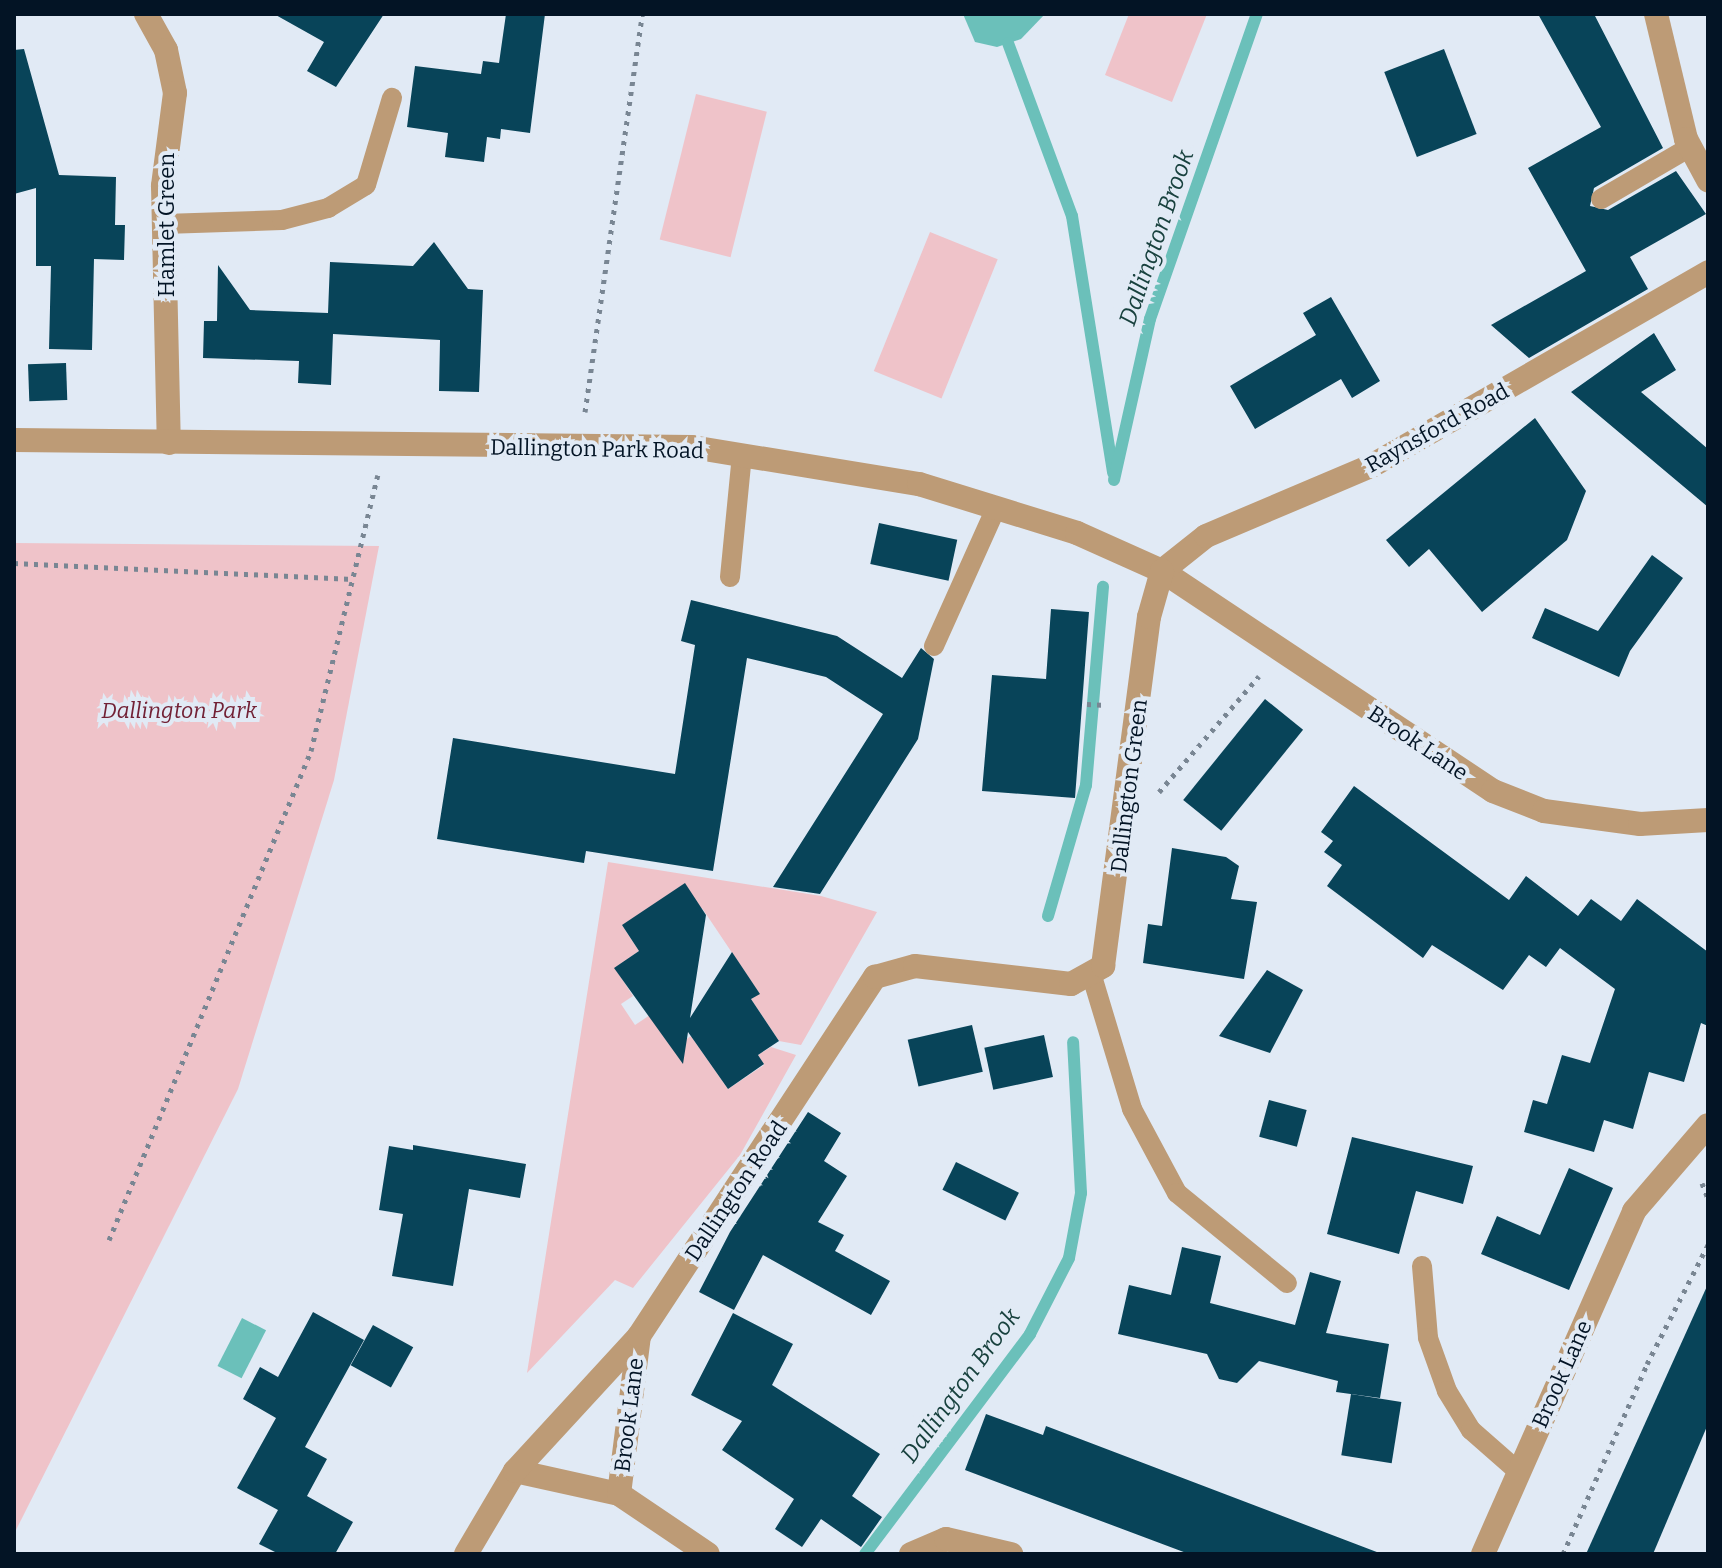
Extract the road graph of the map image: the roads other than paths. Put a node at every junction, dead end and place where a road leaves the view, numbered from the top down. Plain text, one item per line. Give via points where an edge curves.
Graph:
1 (146, 14) edge
2 (1656, 14) edge
3 (392, 98) dead end
4 (1690, 147) junction
5 (1708, 180) edge
6 (1601, 199) dead end
7 (164, 224) junction
8 (1708, 272) edge
9 (14, 440) edge
10 (169, 443) junction
11 (742, 455) junction
12 (996, 508) junction
13 (1162, 571) junction
14 (730, 577) dead end
15 (934, 646) dead end
16 (1708, 820) edge
17 (1081, 979) junction
18 (1708, 1125) edge
19 (1422, 1266) dead end
20 (1287, 1283) dead end
21 (639, 1336) junction
22 (515, 1471) junction
23 (1519, 1472) junction
24 (619, 1494) junction
25 (702, 1552) edge
26 (466, 1554) edge
27 (911, 1554) edge
28 (1011, 1554) edge
29 (1483, 1554) edge

1 - 7 street, Hamlet Green via 166,50 175,93 163,186
2 - 4 street
3 - 7 lane via 366,185 328,208 282,220
4 - 5 street
4 - 6 lane
7 - 10 street, Hamlet Green
8 - 13 street, Raynsford Road via 1373,465 1206,536
9 - 10 street, Dallington Park Road
10 - 11 street, Dallington Park Road via 692,447
11 - 12 street, Dallington Park Road via 919,484
11 - 14 lane
12 - 13 street, Dallington Park Road via 1077,533
12 - 15 lane
13 - 16 street, Brook Lane via 1493,791 1544,811 1640,824
13 - 17 street, Dallington Green via 1149,617 1103,966
17 - 20 lane via 1132,1109 1177,1193
17 - 21 street, Dallington Road via 915,966 875,977
18 - 23 street, Brook Lane via 1634,1211
19 - 23 lane via 1428,1338 1447,1391 1471,1430
21 - 22 street, Dallington Road
21 - 24 street, Brook Lane
22 - 24 street, Brook Lane
22 - 26 street, Dallington Road
23 - 29 street, Brook Lane
24 - 25 street, Brook Lane
27 - 28 street via 946,1539

